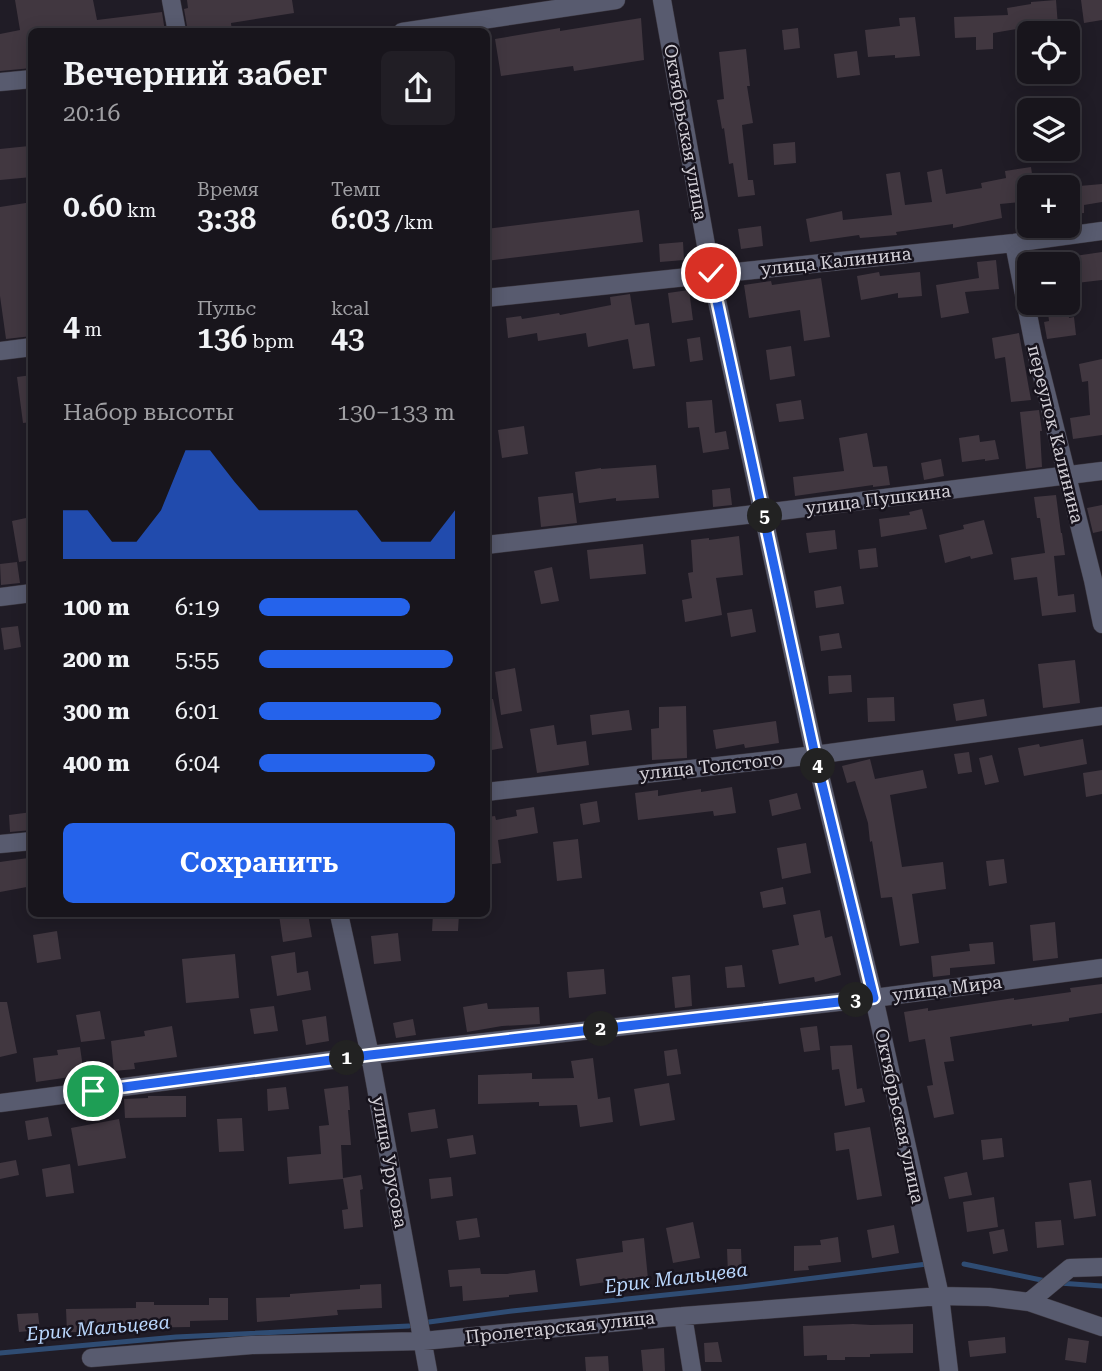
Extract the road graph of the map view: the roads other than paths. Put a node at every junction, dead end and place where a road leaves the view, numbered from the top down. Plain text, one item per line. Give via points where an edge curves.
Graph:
1 (171, 0) edge
2 (616, 0) edge
3 (662, 0) edge
4 (176, 28) edge
5 (429, 28) edge
6 (28, 79) edge
7 (0, 82) edge
8 (1102, 231) edge
9 (1014, 243) junction
10 (711, 273) junction
11 (490, 298) edge
12 (28, 348) edge
13 (0, 351) edge
14 (1102, 471) edge
15 (1066, 476) junction
16 (764, 513) junction
17 (490, 545) edge
18 (28, 594) edge
19 (0, 597) edge
20 (1102, 624) edge
21 (1102, 716) edge
22 (815, 755) junction
23 (490, 792) edge
24 (28, 841) edge
25 (0, 844) edge
26 (340, 917) edge
27 (1102, 968) edge
28 (874, 998) junction
29 (370, 1055) junction
30 (0, 1103) edge
31 (1102, 1267) edge
32 (940, 1296) junction
33 (1029, 1302) junction
34 (682, 1316) junction
35 (1102, 1327) edge
36 (423, 1341) junction
37 (91, 1358) dead end
38 (428, 1371) edge
39 (692, 1371) edge
40 (949, 1371) edge

1 - 4 street
2 - 5 street
3 - 10 street, Октябрьская улица
6 - 7 street
8 - 9 street, улица Калинина
9 - 10 street, улица Калинина
9 - 15 street, переулок Калинина
10 - 11 street, улица Калинина
10 - 16 street, Октябрьская улица
12 - 13 street
14 - 15 street, улица Пушкина
15 - 16 street, улица Пушкина
15 - 20 street, переулок Калинина
16 - 17 street, улица Пушкина
16 - 22 street, Октябрьская улица
18 - 19 street
21 - 22 street, улица Толстого
22 - 23 street, улица Толстого
22 - 28 street, Октябрьская улица
24 - 25 street
26 - 29 street, улица Урусова
27 - 28 street, улица Мира
28 - 29 street, улица Мира
28 - 32 street, Октябрьская улица
29 - 30 street, улица Мира
29 - 36 street, улица Урусова
31 - 33 street via 1070,1268
32 - 33 street, Пролетарская улица
32 - 34 street, Пролетарская улица
32 - 40 street, Октябрьская улица
33 - 35 street, Пролетарская улица
34 - 36 street, Пролетарская улица
34 - 39 street
36 - 37 street, Пролетарская улица via 252,1345
36 - 38 street, улица Урусова

